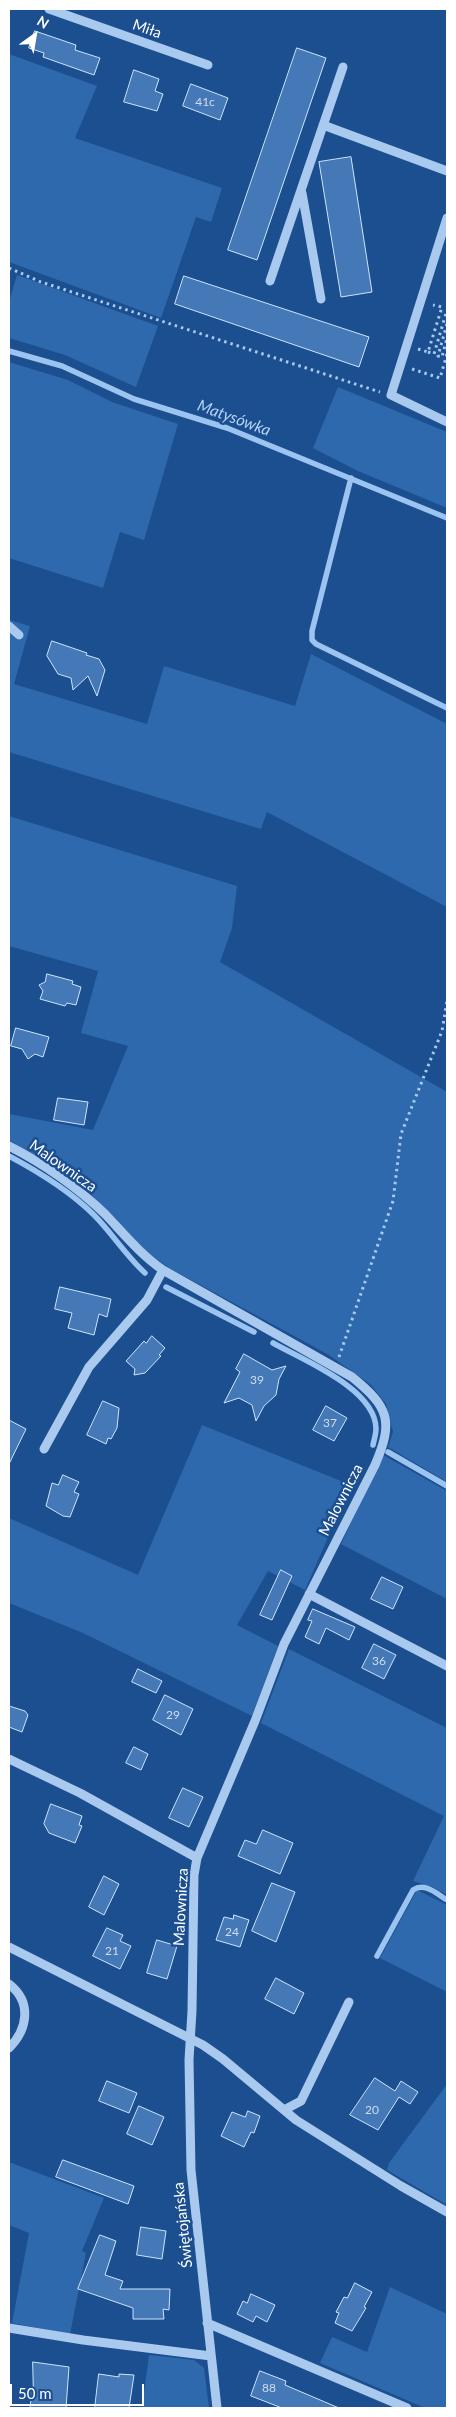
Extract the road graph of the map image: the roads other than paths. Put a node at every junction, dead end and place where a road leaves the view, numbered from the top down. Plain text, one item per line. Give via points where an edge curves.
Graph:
1 (49, 9) edge
2 (208, 65) dead end
3 (343, 67) dead end
4 (323, 125) junction
5 (447, 170) edge
6 (302, 190) junction
7 (447, 218) edge
8 (270, 281) dead end
9 (321, 299) dead end
10 (447, 422) edge
11 (9, 626) edge
12 (19, 635) dead end
13 (9, 1146) edge
14 (163, 1270) junction
15 (44, 1449) dead end
16 (309, 1594) junction
17 (447, 1666) edge
18 (9, 1759) edge
19 (197, 1858) junction
20 (9, 1947) edge
21 (9, 1984) edge
22 (349, 2002) dead end
23 (189, 2038) junction
24 (9, 2048) edge
25 (284, 2110) junction
26 (447, 2212) edge
27 (207, 2323) junction
28 (9, 2328) edge
29 (211, 2356) junction
30 (217, 2408) edge
31 (407, 2408) edge

1 - 2 street, Miła
3 - 4 street
4 - 5 street
4 - 6 street
6 - 8 street
6 - 9 street
7 - 10 street via 391,395
11 - 12 street
13 - 14 street, Malownicza via 87,1198 145,1257
14 - 15 street via 147,1300 89,1367
14 - 16 street, Malownicza via 336,1367 367,1389 383,1412 387,1424 382,1448
16 - 17 street
16 - 19 street, Malownicza via 284,1644
18 - 19 street via 80,1793
19 - 23 street, Malownicza via 192,1886
20 - 23 street
21 - 24 street via 23,2001 26,2012 21,2033
22 - 25 street via 301,2101
23 - 25 street via 223,2059
23 - 27 street, Świętojańska via 191,2170
25 - 26 street
27 - 29 street, Świętojańska
27 - 31 street
28 - 29 street
29 - 30 street, Świętojańska

